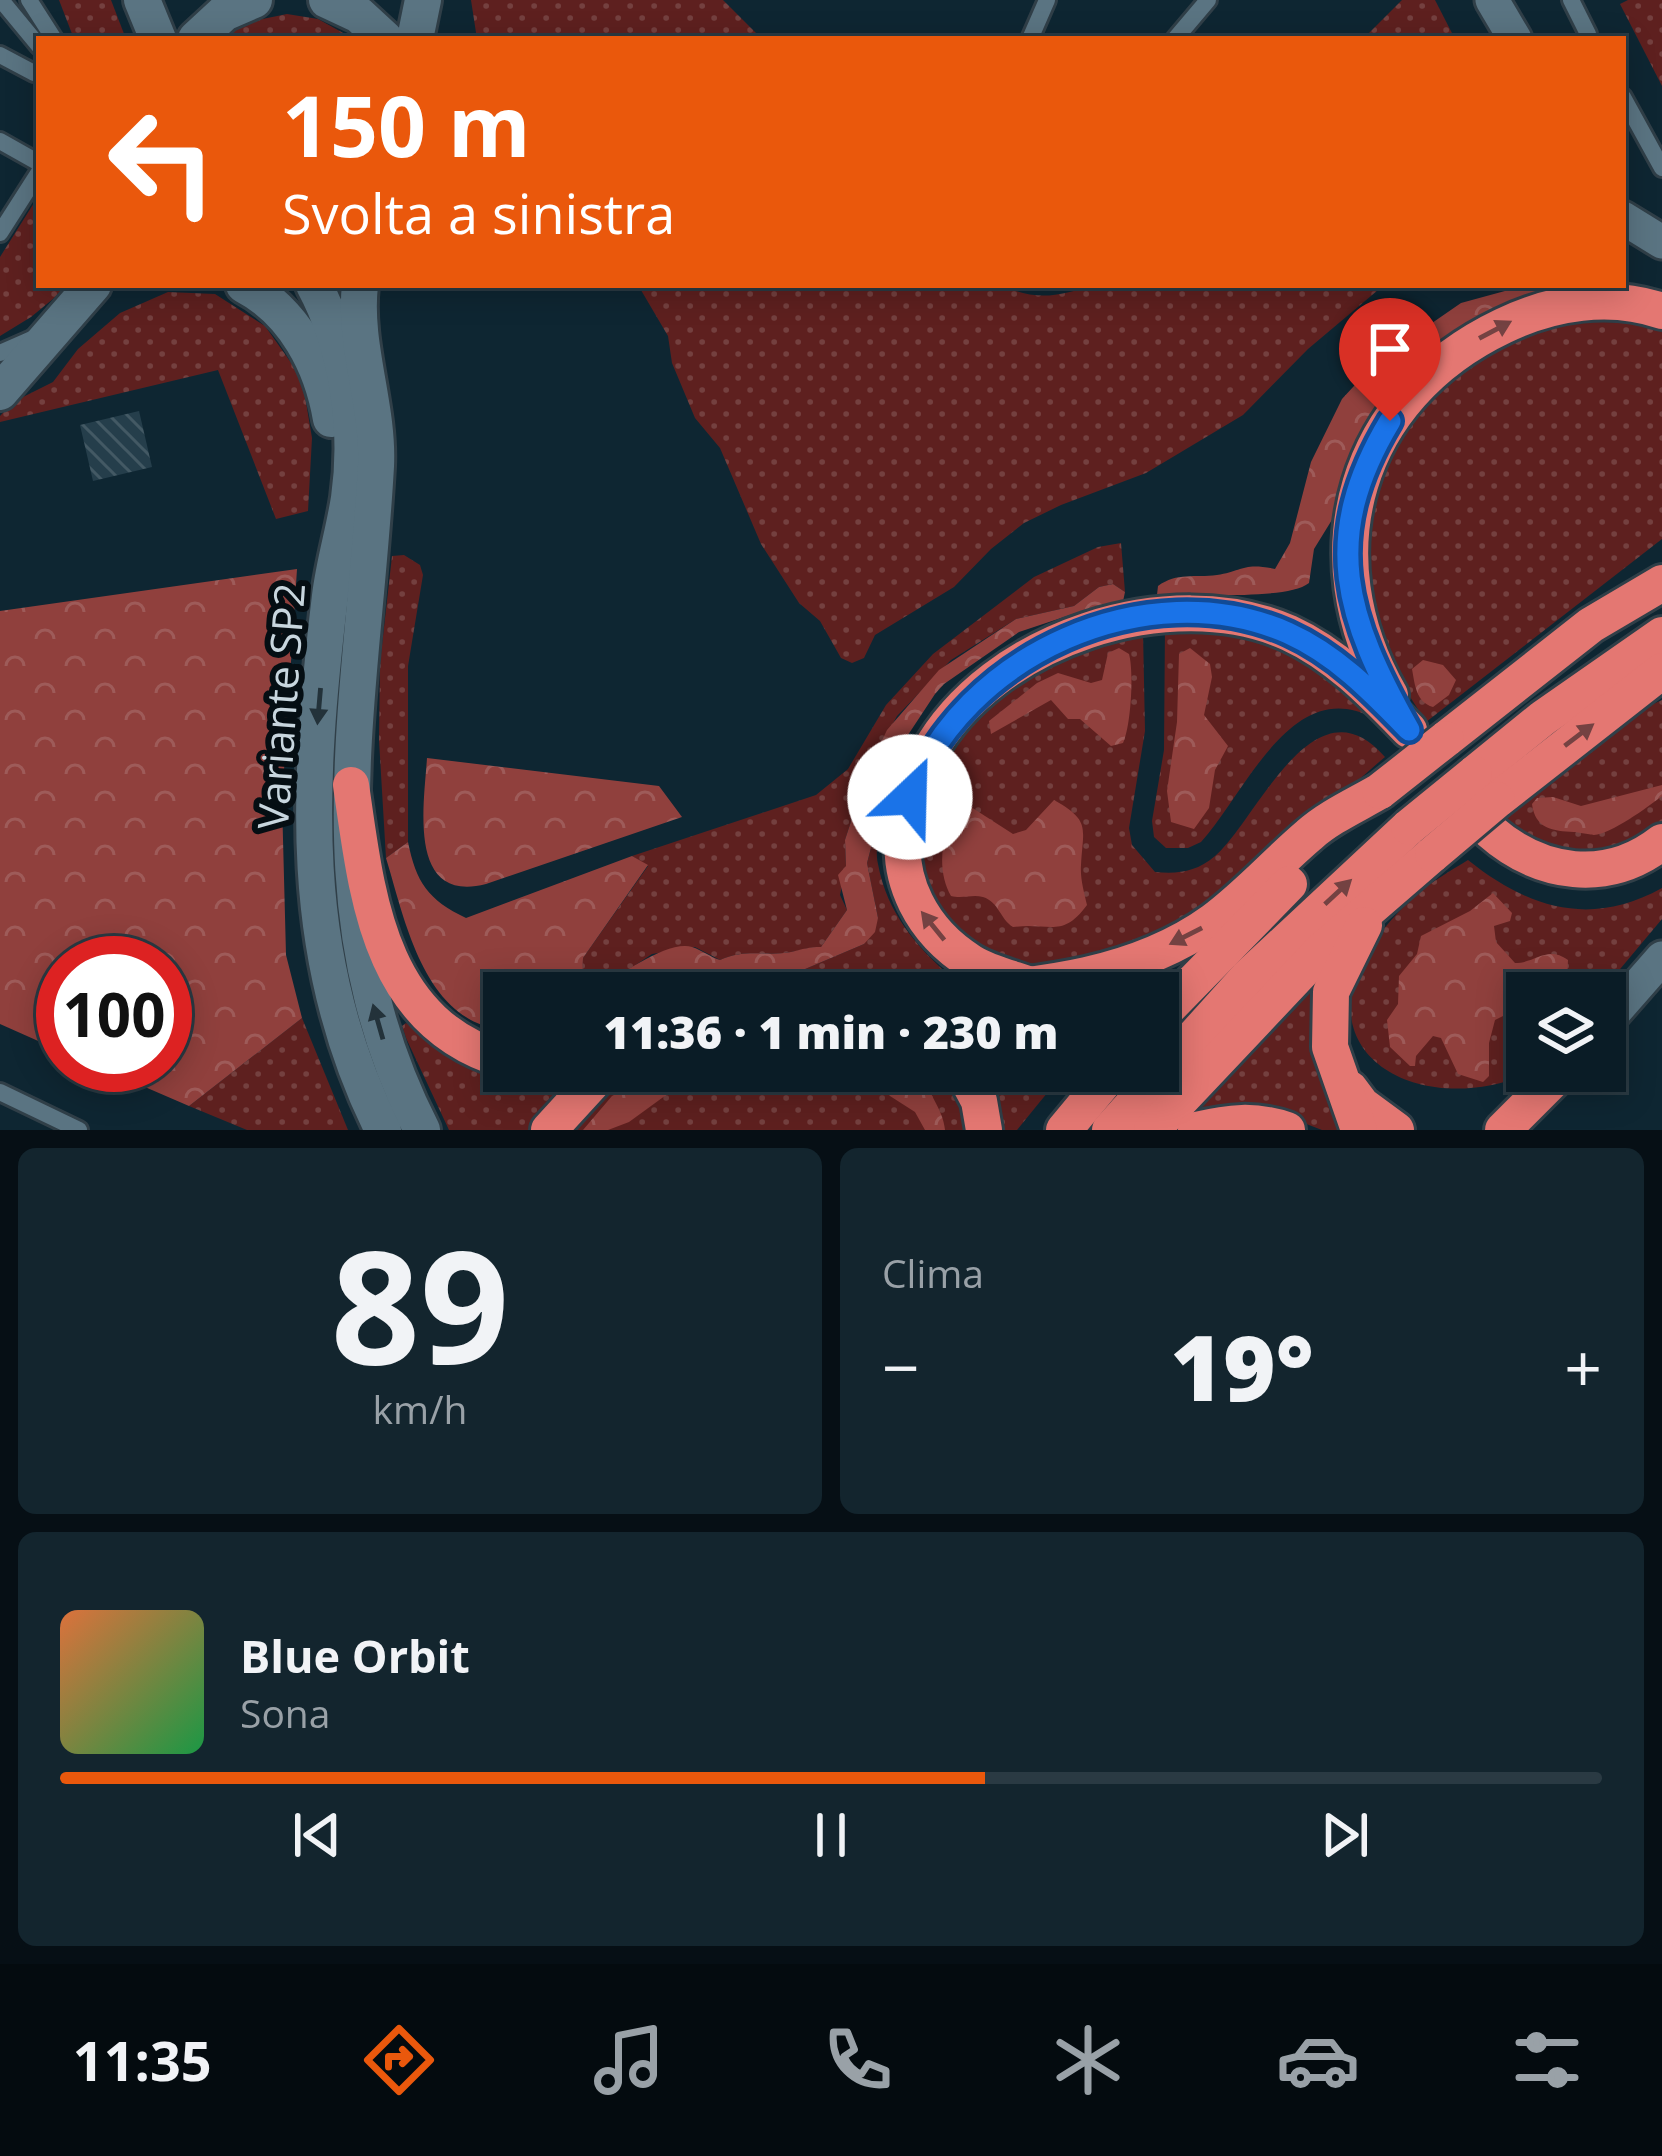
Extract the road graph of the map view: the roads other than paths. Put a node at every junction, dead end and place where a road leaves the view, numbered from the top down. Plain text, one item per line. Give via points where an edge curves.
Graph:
1 (1, 0) edge
2 (29, 0) edge
3 (142, 0) edge
4 (254, 0) edge
5 (327, 0) edge
6 (423, 0) edge
7 (1047, 0) edge
8 (1208, 0) edge
9 (1492, 0) edge
10 (1571, 0) edge
11 (52, 36) edge
12 (157, 36) edge
13 (199, 36) edge
14 (382, 36) edge
15 (417, 36) edge
16 (1031, 36) edge
17 (1178, 36) edge
18 (1513, 36) edge
19 (1586, 36) edge
20 (36, 42) edge
21 (0, 55) edge
22 (36, 71) edge
23 (1626, 102) edge
24 (0, 141) edge
25 (36, 166) edge
26 (1662, 168) edge
27 (36, 173) edge
28 (1626, 220) edge
29 (2, 224) edge
30 (1662, 242) edge
31 (117, 288) edge
32 (248, 288) edge
33 (315, 288) edge
34 (360, 288) edge
35 (83, 301) edge
36 (1662, 310) edge
37 (5, 372) edge
38 (1662, 556) edge
39 (1662, 583) edge
40 (331, 590) junction
41 (1591, 625) junction
42 (1662, 634) edge
43 (1662, 671) edge
44 (1646, 689) edge
45 (352, 785) junction
46 (1379, 791) junction
47 (1487, 801) junction
48 (1421, 840) junction
49 (1662, 842) edge
50 (1374, 907) junction
51 (1662, 958) edge
52 (994, 972) edge
53 (1099, 972) edge
54 (1179, 996) edge
55 (1626, 999) edge
56 (1330, 1047) junction
57 (483, 1054) edge
58 (0, 1092) edge
59 (584, 1092) edge
60 (974, 1092) edge
61 (1096, 1092) edge
62 (1542, 1092) edge
63 (1550, 1092) edge
64 (380, 1125) edge
65 (79, 1130) edge
66 (422, 1130) edge
67 (549, 1130) edge
68 (984, 1130) edge
69 (1064, 1130) edge
70 (1110, 1130) edge
71 (1152, 1130) edge
72 (1196, 1130) edge
73 (1287, 1130) edge
74 (1359, 1130) edge
75 (1396, 1130) edge
76 (1503, 1130) edge
77 (1525, 1130) edge

1 - 20 lane
2 - 11 lane
3 - 12 main road
4 - 13 main road
5 - 14 main road
6 - 15 main road
7 - 16 lane
8 - 17 lane
9 - 18 street
10 - 19 lane
21 - 22 lane
23 - 26 lane
24 - 25 lane
27 - 29 lane
28 - 30 street
31 - 35 main road
32 - 40 main road via 294,328 328,397
33 - 40 main road, Variante SP2 via 338,342 350,440 350,493
34 - 45 main road, Variante SP2 via 376,461
35 - 37 main road
52 -> 36 highway via 944,941 904,874 910,797 929,752 956,718 1002,676 1060,642 1132,618 1198,612 1245,619 1304,642 1352,673 1409,730 1373,666 1349,587 1352,516 1381,436 1441,364 1524,316 1632,300
38 - 41 highway
39 - 41 highway
40 -> 64 main road, Variante SP2 via 317,734 315,882 337,1014
41 - 46 highway, bridge
42 - 47 highway via 1543,718
43 - 44 highway
47 -> 44 highway
45 - 57 highway via 367,895 398,976 428,1017
66 -> 45 main road, Variante SP2 via 380,1030 360,946
46 -> 53 highway via 1314,831 1195,933
46 - 54 highway
47 - 48 highway, bridge
47 - 49 highway via 1523,856 1541,864 1584,871 1639,858
48 - 50 highway
70 -> 48 highway via 1247,978
50 - 56 highway via 1330,992
50 - 71 highway via 1292,980
51 - 55 street
56 - 74 highway
56 - 75 highway via 1362,1105
58 - 65 lane
59 - 67 highway
60 - 68 highway
61 - 69 highway
62 - 76 highway
63 - 77 street
72 - 73 highway via 1232,1121

